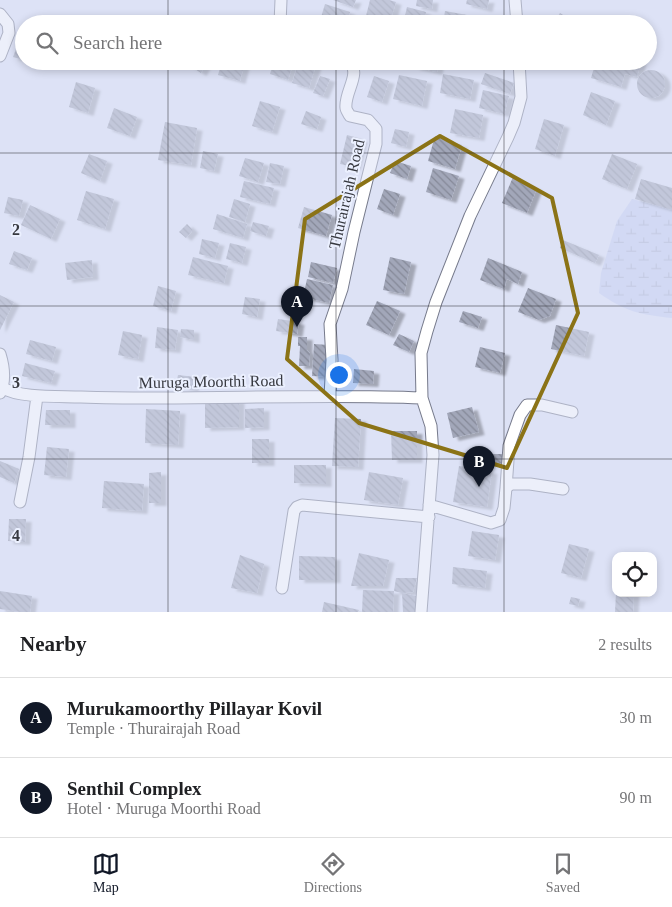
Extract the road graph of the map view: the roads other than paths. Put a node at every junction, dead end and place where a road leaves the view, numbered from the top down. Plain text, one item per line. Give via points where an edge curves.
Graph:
1 (280, 0) edge
2 (515, 0) edge
3 (0, 14) edge
4 (280, 15) edge
5 (516, 15) edge
6 (0, 56) edge
7 (354, 70) edge
8 (520, 70) edge
9 (0, 354) edge
10 (1, 390) edge
11 (37, 396) junction
12 (330, 396) junction
13 (422, 398) junction
14 (572, 412) dead end
15 (506, 488) junction
16 (563, 489) dead end
17 (20, 502) dead end
18 (429, 511) junction
19 (282, 588) dead end
20 (421, 612) edge

1 - 4 street
2 - 5 street
3 - 6 street via 10,33
7 - 12 street, Thurairajah Road via 346,109 350,116 368,120 376,128 376,144 342,289 330,324
8 - 13 street via 521,97 514,123 470,216 427,331 421,353
9 - 10 street via 5,376
10 - 11 street, Muruga Moorthi Road
11 - 12 street, Muruga Moorthi Road
11 - 17 street
12 - 13 street, Muruga Moorthi Road
13 - 18 street via 431,426 433,455
14 - 15 street via 527,405 509,446
15 - 16 street via 511,484 530,484
15 - 18 street via 500,520 491,523
18 - 19 street via 297,507
18 - 20 street

